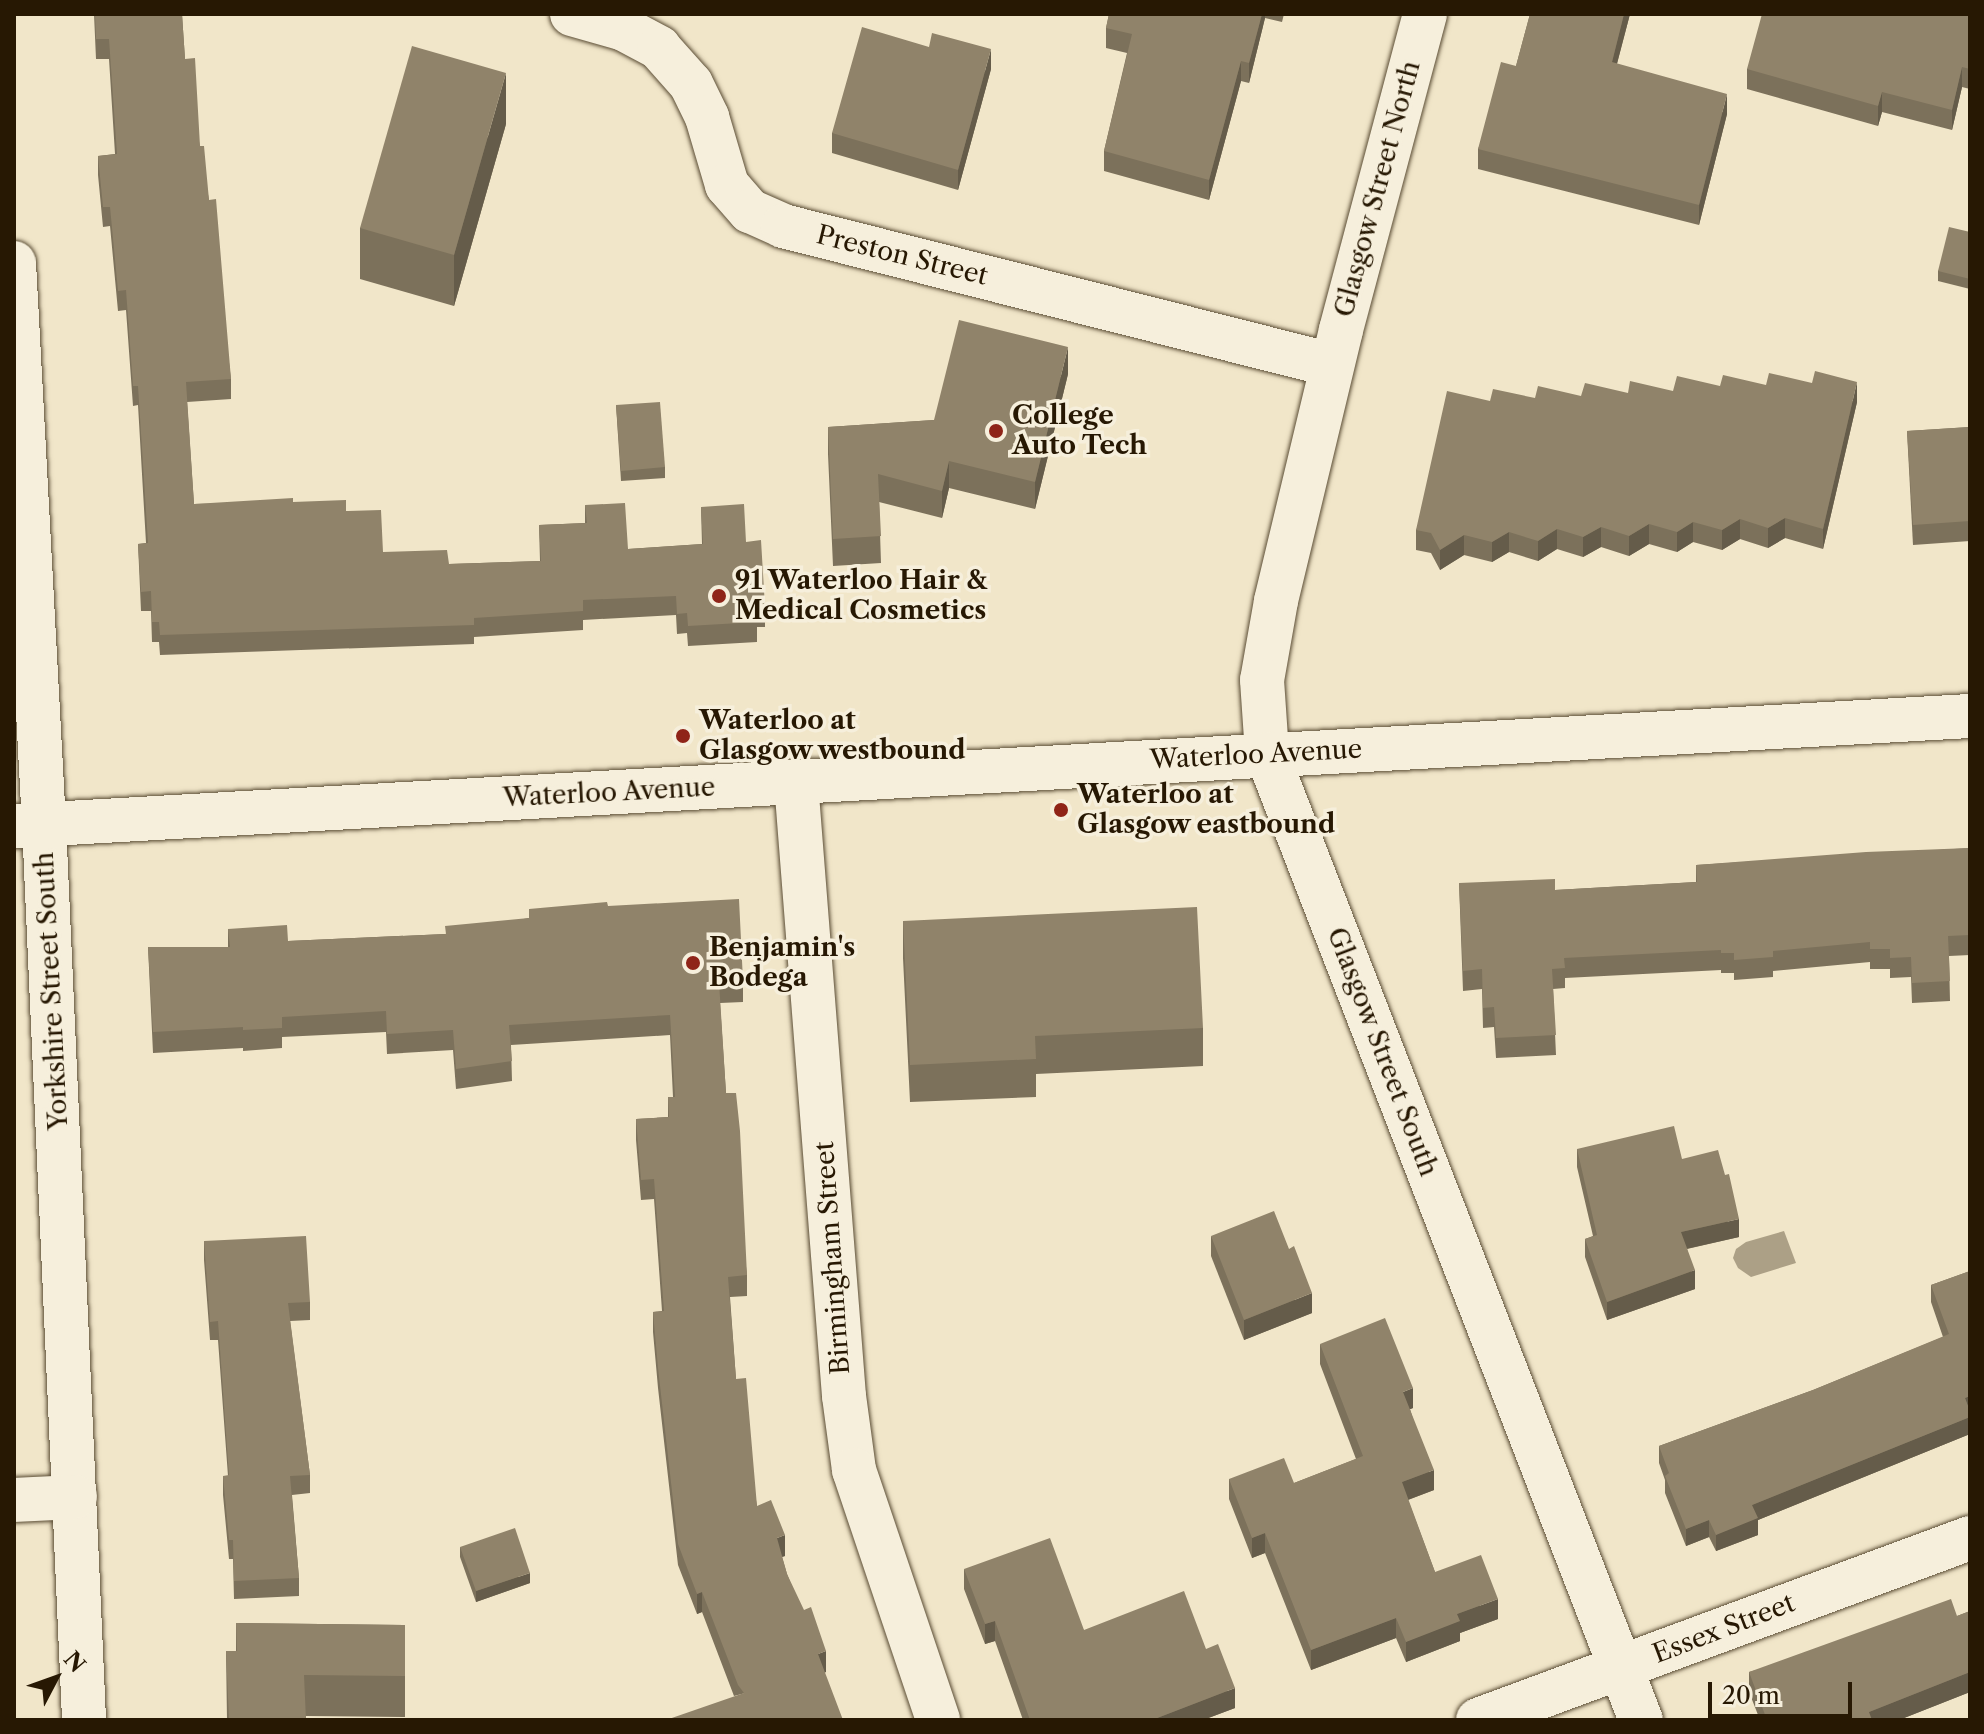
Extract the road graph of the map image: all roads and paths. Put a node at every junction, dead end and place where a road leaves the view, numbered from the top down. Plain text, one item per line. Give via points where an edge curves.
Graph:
1 (572, 14) edge
2 (1425, 14) edge
3 (14, 263) edge
4 (1332, 365) junction
5 (1970, 716) edge
6 (1267, 754) junction
7 (796, 782) junction
8 (29, 825) edge
9 (75, 1497) junction
10 (14, 1500) edge
11 (1970, 1538) edge
12 (1621, 1667) junction
13 (84, 1720) edge
14 (938, 1720) edge
15 (1478, 1720) edge
16 (1641, 1720) edge

1 - 4 street, Preston Street via 624,29 659,48 691,84 727,185 750,211 805,231
2 - 4 street, Glasgow Street North
3 - 8 street, Yorkshire Street South
4 - 6 street, Glasgow Street South via 1262,680
5 - 6 street, Waterloo Avenue
6 - 7 street, Waterloo Avenue
6 - 12 street, Glasgow Street South
7 - 8 street, Waterloo Avenue
7 - 14 street, Birmingham Street via 854,1470
8 - 9 street, Yorkshire Street South
9 - 10 street
9 - 13 street, Yorkshire Street South
11 - 12 street, Essex Street
12 - 15 street, Essex Street
12 - 16 street, Glasgow Street South

